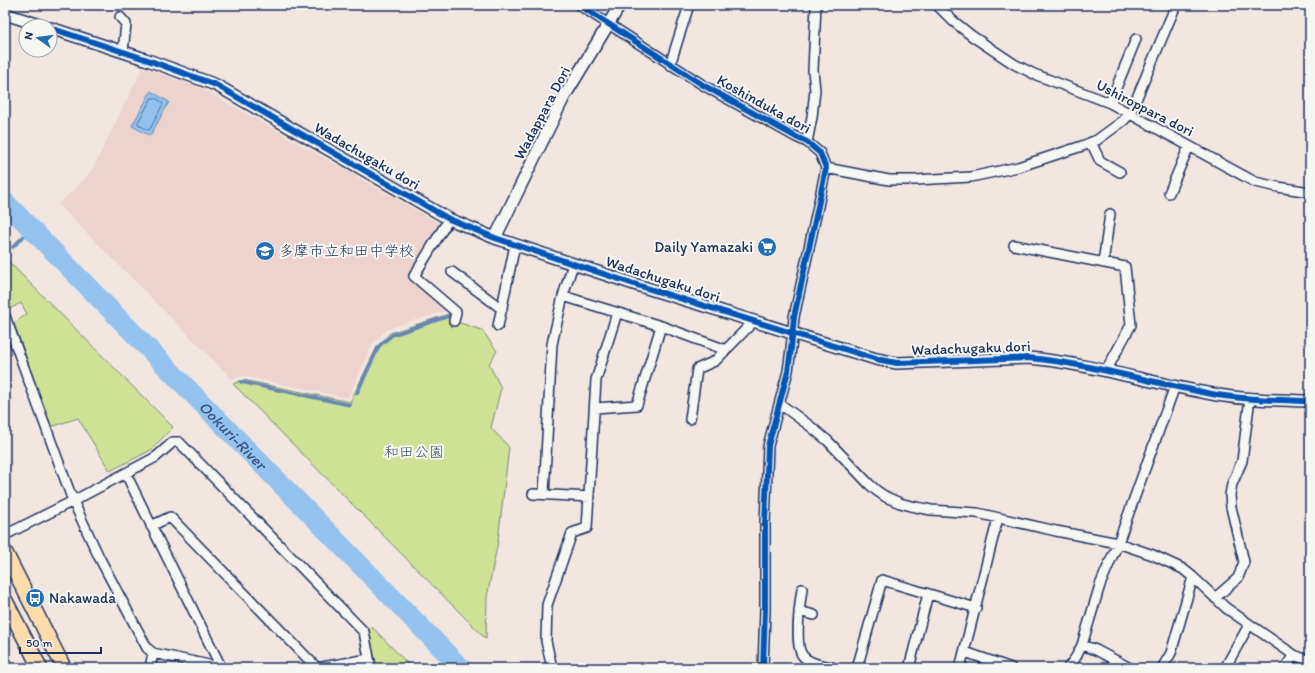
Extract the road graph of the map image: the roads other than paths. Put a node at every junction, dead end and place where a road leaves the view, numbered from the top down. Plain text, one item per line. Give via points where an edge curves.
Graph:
1 (579, 5) edge
2 (620, 5) edge
3 (689, 5) edge
4 (816, 5) edge
5 (937, 5) edge
6 (1176, 5) edge
7 (5, 14) edge
8 (120, 16) dead end
9 (18, 18) edge
10 (609, 25) junction
11 (58, 31) edge
12 (1136, 39) dead end
13 (123, 51) junction
14 (670, 65) junction
15 (1110, 102) junction
16 (1130, 114) junction
17 (807, 142) junction
18 (1091, 142) junction
19 (1189, 146) junction
20 (826, 168) junction
21 (1120, 172) dead end
22 (1310, 192) edge
23 (1169, 193) dead end
24 (1110, 214) dead end
25 (449, 219) junction
26 (495, 238) junction
27 (515, 245) junction
28 (1014, 245) dead end
29 (1103, 263) junction
30 (573, 264) junction
31 (452, 272) dead end
32 (563, 296) junction
33 (502, 309) junction
34 (617, 313) junction
35 (5, 316) edge
36 (454, 321) dead end
37 (753, 322) junction
38 (498, 326) dead end
39 (661, 326) junction
40 (792, 334) junction
41 (726, 350) junction
42 (1106, 371) junction
43 (1175, 386) junction
44 (1250, 398) junction
45 (1310, 401) edge
46 (780, 404) junction
47 (595, 408) junction
48 (690, 419) dead end
49 (126, 474) junction
50 (533, 494) dead end
51 (544, 494) junction
52 (590, 497) junction
53 (73, 502) junction
54 (998, 518) junction
55 (152, 526) junction
56 (5, 536) edge
57 (1118, 542) junction
58 (5, 552) edge
59 (1193, 577) junction
60 (802, 589) dead end
61 (928, 594) junction
62 (1215, 598) junction
63 (5, 600) edge
64 (976, 608) junction
65 (799, 611) junction
66 (814, 615) dead end
67 (1249, 625) junction
68 (1082, 645) junction
69 (964, 652) junction
70 (153, 653) junction
71 (1294, 655) junction
72 (369, 658) junction
73 (1310, 661) edge
74 (40, 668) edge
75 (64, 668) edge
76 (150, 668) edge
77 (222, 668) edge
78 (316, 668) edge
79 (371, 668) edge
80 (552, 668) edge
81 (763, 668) edge
82 (834, 668) edge
83 (857, 668) edge
84 (908, 668) edge
85 (960, 668) edge
86 (1011, 668) edge
87 (1068, 668) edge
88 (1130, 668) edge
89 (1162, 668) edge
90 (1225, 668) edge
91 (1285, 668) edge

1 - 10 street, Koshinduka dori
2 - 10 street, Wadappara Dori
3 - 14 street
4 - 17 street via 815,90
5 - 15 street, Ushiroppara dori via 972,36 1014,64
6 - 16 street
7 - 9 street
8 - 13 street via 126,24
10 - 14 street, Koshinduka dori
10 - 26 street, Wadappara Dori via 564,97
11 - 13 street, Wadachugaku dori
12 - 15 street
13 - 25 street, Wadachugaku dori via 216,85
14 - 17 street, Koshinduka dori via 720,96
15 - 16 street, Ushiroppara dori
16 - 18 street
16 - 19 street, Ushiroppara dori
17 - 20 street, Koshinduka dori via 820,153
18 - 20 street via 1018,167 971,177 889,180
18 - 21 street via 1100,161
19 - 22 street, Ushiroppara dori via 1255,182
19 - 23 street
20 - 40 street
24 - 29 street
25 - 26 street, Wadachugaku dori
25 - 36 street via 414,276 456,312
26 - 27 street, Wadachugaku dori
27 - 30 street, Wadachugaku dori
27 - 33 street
28 - 29 street
29 - 42 street via 1125,268 1131,325
30 - 32 street
30 - 37 street, Wadachugaku dori
31 - 33 street
32 - 34 street
32 - 51 street via 552,344
33 - 38 street
34 - 39 street
34 - 47 street via 596,380
35 - 53 street
37 - 40 street, Wadachugaku dori
37 - 41 street
39 - 41 street
39 - 47 street via 637,405
40 - 42 street, Wadachugaku dori via 897,363 1028,358
40 - 46 street via 788,371
41 - 48 street via 715,361 696,369
42 - 43 street, Wadachugaku dori
43 - 44 street, Wadachugaku dori via 1207,394
43 - 57 street
44 - 45 street, Wadachugaku dori
44 - 62 street via 1242,461 1230,495 1230,507 1244,562 1238,578
46 - 54 street via 828,440 869,484 886,497 931,510 977,513
46 - 81 street via 768,446 767,460
47 - 52 street
49 - 53 street
49 - 55 street
49 - 72 street via 156,457 173,442 179,442 364,632
50 - 51 street
51 - 52 street
52 - 80 street via 587,528 572,533 547,605 546,641
53 - 56 street
53 - 70 street via 99,557
54 - 57 street
54 - 64 street
55 - 77 street
55 - 78 street via 170,517
57 - 59 street via 1183,569
57 - 68 street via 1100,585
58 - 75 main road
59 - 62 street
59 - 89 street via 1171,653
60 - 65 street
61 - 64 street
61 - 83 street via 882,580
61 - 84 street
62 - 67 street
63 - 74 main road
64 - 69 street
65 - 66 street
65 - 82 street via 799,648 802,656 813,663
67 - 71 street
67 - 90 street
68 - 87 street
68 - 88 street
69 - 85 street
69 - 86 street
70 - 76 street
70 - 77 street
71 - 73 street
71 - 91 street
72 - 78 street
72 - 79 street

